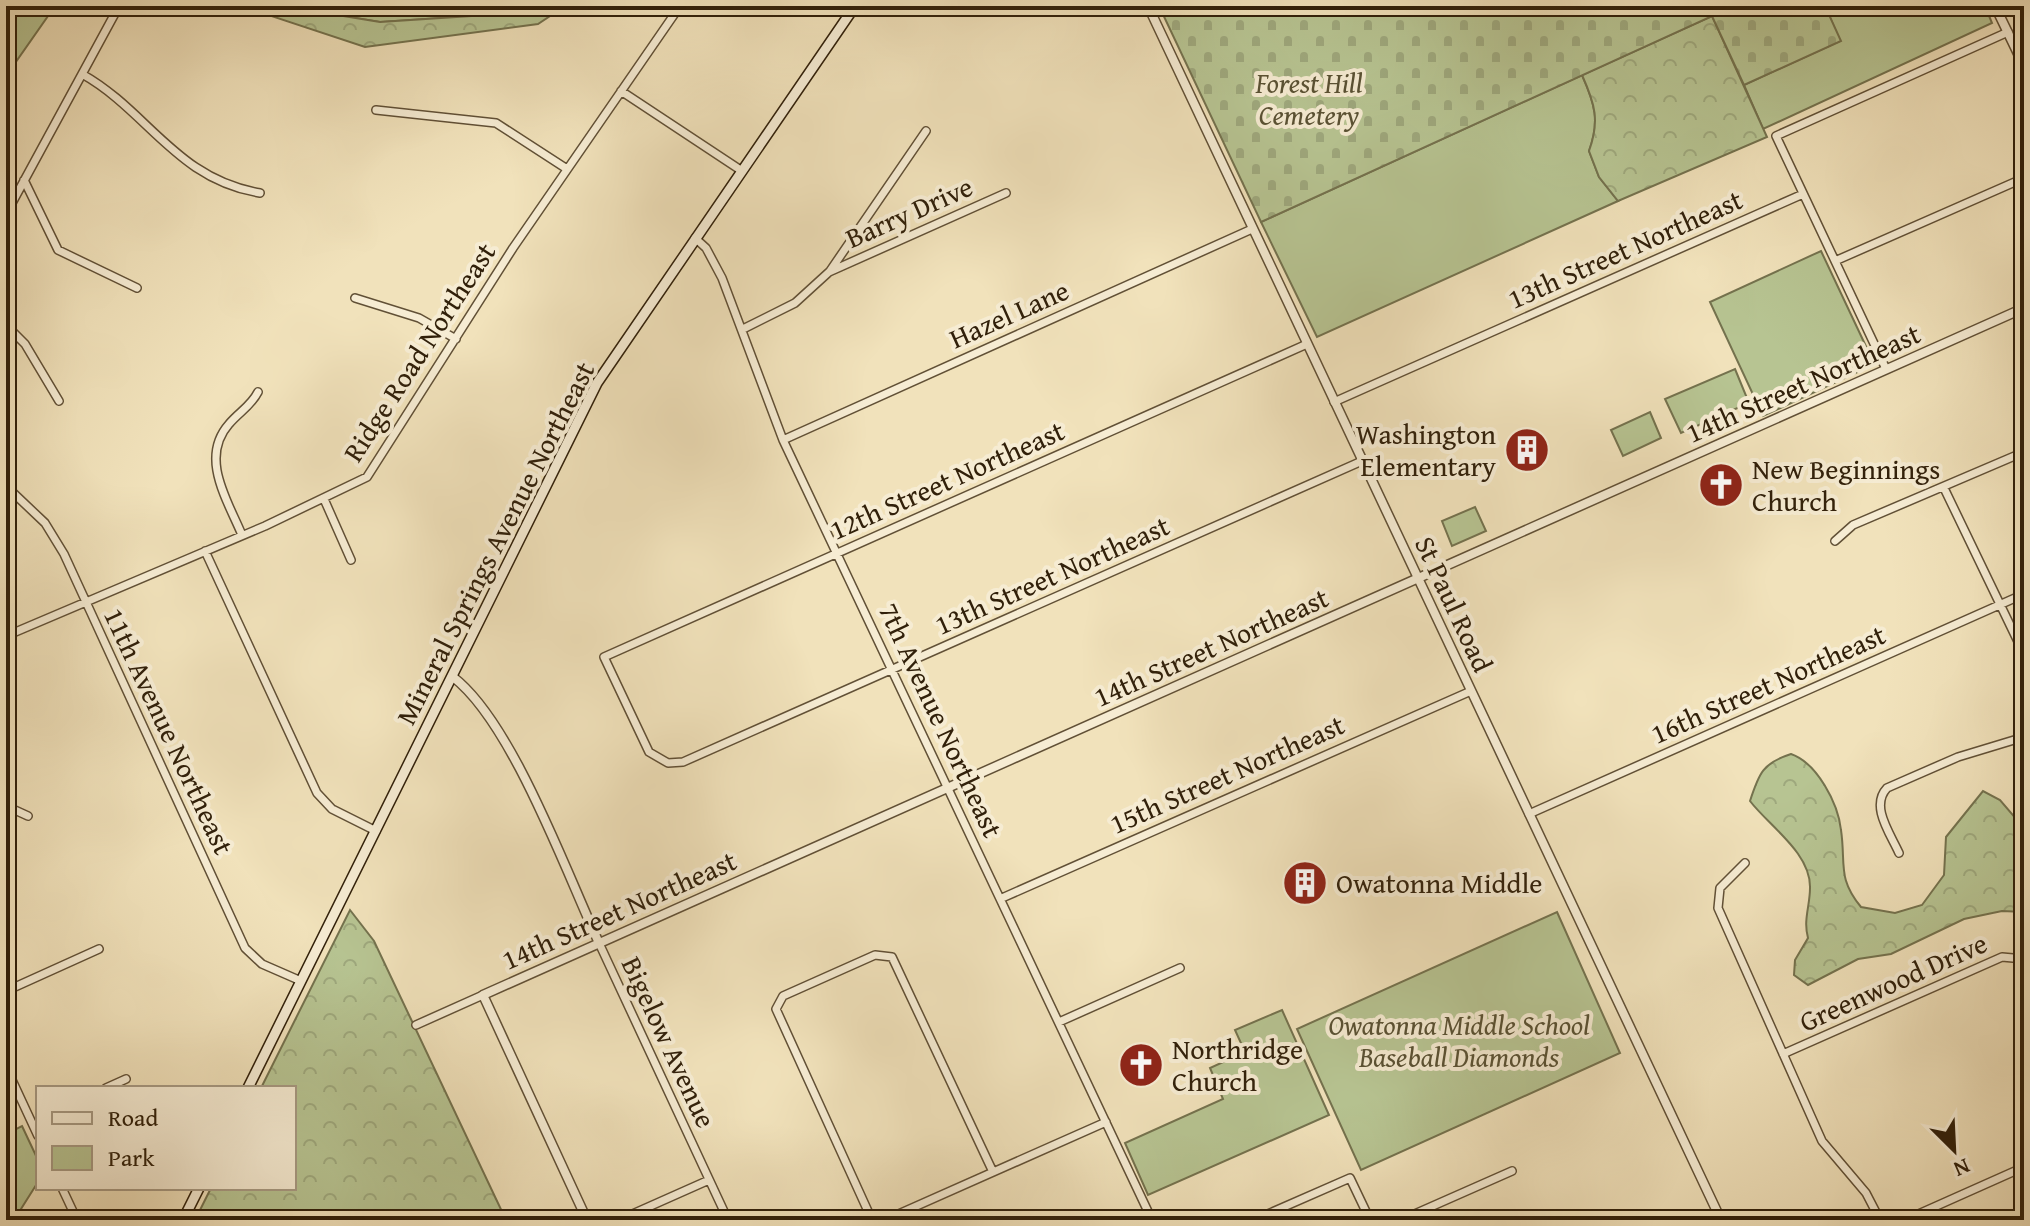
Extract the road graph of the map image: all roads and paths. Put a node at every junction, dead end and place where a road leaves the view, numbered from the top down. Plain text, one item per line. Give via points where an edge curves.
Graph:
1 (119, 6) edge
2 (680, 6) edge
3 (855, 6) edge
4 (1148, 6) edge
5 (1995, 6) edge
6 (2008, 32) junction
7 (2024, 66) edge
8 (82, 74) junction
9 (621, 91) junction
10 (376, 110) dead end
11 (926, 131) dead end
12 (567, 169) junction
13 (742, 171) junction
14 (2024, 178) edge
15 (24, 180) junction
16 (260, 193) dead end
17 (1006, 193) dead end
18 (1803, 194) junction
19 (6, 214) edge
20 (1252, 229) junction
21 (695, 238) junction
22 (1835, 261) junction
23 (829, 272) junction
24 (137, 288) dead end
25 (355, 298) dead end
26 (2024, 308) edge
27 (6, 325) edge
28 (743, 329) junction
29 (456, 339) junction
30 (1307, 344) junction
31 (1886, 369) junction
32 (258, 392) dead end
33 (59, 401) dead end
34 (1334, 402) junction
35 (783, 440) junction
36 (2024, 452) edge
37 (1362, 461) junction
38 (6, 486) edge
39 (1944, 488) junction
40 (324, 499) junction
41 (242, 535) junction
42 (1835, 541) dead end
43 (205, 551) junction
44 (838, 553) junction
45 (351, 560) dead end
46 (1418, 579) junction
47 (2024, 594) edge
48 (85, 602) junction
49 (2000, 604) junction
50 (6, 636) edge
51 (2024, 654) edge
52 (893, 669) junction
53 (453, 677) junction
54 (1471, 691) junction
55 (2024, 737) edge
56 (672, 764) joint
57 (949, 788) junction
58 (6, 806) edge
59 (1529, 814) junction
60 (28, 816) dead end
61 (376, 831) junction
62 (1899, 853) dead end
63 (1745, 863) dead end
64 (1002, 898) junction
65 (599, 943) junction
66 (99, 949) dead end
67 (2024, 959) edge
68 (1180, 968) dead end
69 (301, 981) junction
70 (6, 991) edge
71 (483, 995) junction
72 (1059, 1022) junction
73 (416, 1025) dead end
74 (1783, 1054) junction
75 (6, 1067) edge
76 (126, 1079) dead end
77 (110, 1086) edge
78 (249, 1086) edge
79 (35, 1120) edge
80 (1106, 1122) junction
81 (2024, 1167) edge
82 (1512, 1171) dead end
83 (993, 1172) junction
84 (709, 1180) junction
85 (63, 1190) edge
86 (198, 1190) edge
87 (77, 1220) edge
88 (183, 1220) edge
89 (587, 1220) edge
90 (619, 1220) edge
91 (728, 1220) edge
92 (872, 1220) edge
93 (885, 1220) edge
94 (1152, 1220) edge
95 (1254, 1220) edge
96 (1370, 1220) edge
97 (1401, 1220) edge
98 (1721, 1220) edge
99 (1880, 1220) edge
100 (1905, 1220) edge

1 - 8 street
2 - 9 street, Ridge Road Northeast
3 - 13 main road, Mineral Springs Avenue Northeast
4 - 20 street, St Paul Road
5 - 6 street
6 - 7 street
6 - 18 street via 1776,136
8 - 15 street
8 - 16 street via 112,93 158,140 198,170 219,183
9 - 12 street, Ridge Road Northeast
9 - 13 street
10 - 12 street via 496,123
11 - 23 street, Barry Drive
12 - 29 street, Ridge Road Northeast
13 - 21 main road, Mineral Springs Avenue Northeast
14 - 22 street
15 - 19 street
15 - 24 street via 58,250
17 - 23 street, Barry Drive
18 - 22 street
18 - 34 street, 13th Street Northeast
20 - 30 street, St Paul Road
20 - 35 street, Hazel Lane
21 - 28 street, 7th Avenue Northeast via 706,248
21 - 53 main road, Mineral Springs Avenue Northeast via 597,383
22 - 31 street
23 - 28 street, Barry Drive via 795,303
25 - 29 street via 419,318
26 - 31 street, 14th Street Northeast
27 - 33 street via 25,344
28 - 35 street, 7th Avenue Northeast
29 - 40 street, Ridge Road Northeast via 374,469 358,484
30 - 34 street, St Paul Road
30 - 44 street, 12th Street Northeast
31 - 46 street, 14th Street Northeast
32 - 41 street via 221,434 215,456 217,476
34 - 37 street, St Paul Road
35 - 44 street, 7th Avenue Northeast
36 - 39 street
37 - 46 street, St Paul Road
37 - 52 street, 13th Street Northeast
38 - 48 street, 11th Avenue Northeast via 55,538
39 - 42 street via 1853,525
39 - 49 street
40 - 41 street, Ridge Road Northeast
40 - 45 street
41 - 43 street, Ridge Road Northeast
43 - 48 street, Ridge Road Northeast
43 - 61 street via 317,793 332,809
44 - 52 street, 7th Avenue Northeast
44 - 56 street, 12th Street Northeast via 604,657 649,752
46 - 54 street, St Paul Road
46 - 57 street, 14th Street Northeast
47 - 49 street, 16th Street Northeast
48 - 50 street, Ridge Road Northeast
48 - 69 street, 11th Avenue Northeast via 245,948 262,964
49 - 51 street
49 - 59 street, 16th Street Northeast
52 - 56 street, 13th Street Northeast
52 - 57 street, 7th Avenue Northeast
53 - 61 main road, Mineral Springs Avenue Northeast
53 - 65 street, Bigelow Avenue via 483,705 505,741
54 - 59 street, St Paul Road
54 - 64 street, 15th Street Northeast
55 - 62 street via 1958,757 1887,788 1879,804
57 - 64 street, 7th Avenue Northeast
57 - 65 street, 14th Street Northeast
58 - 60 street
59 - 98 street, St Paul Road
61 - 69 main road, Mineral Springs Avenue Northeast
63 - 74 street via 1720,888 1716,901
64 - 72 street, 7th Avenue Northeast
65 - 71 street, 14th Street Northeast
65 - 84 street, Bigelow Avenue
66 - 70 street
67 - 74 street, Greenwood Drive via 2002,957
68 - 72 street
69 - 78 main road, Mineral Springs Avenue Northeast
71 - 73 street, 14th Street Northeast
71 - 89 street
72 - 80 street, 7th Avenue Northeast
74 - 99 street, Greenwood Drive via 1822,1141 1866,1193
75 - 79 street
76 - 77 street
80 - 83 street
80 - 94 street, 7th Avenue Northeast
81 - 100 street
82 - 97 street
83 - 92 street via 892,957 875,955 783,996 777,1004 777,1015
83 - 93 street
84 - 90 street
84 - 91 street, Bigelow Avenue
85 - 87 street
86 - 88 main road
95 - 96 street via 1350,1178

